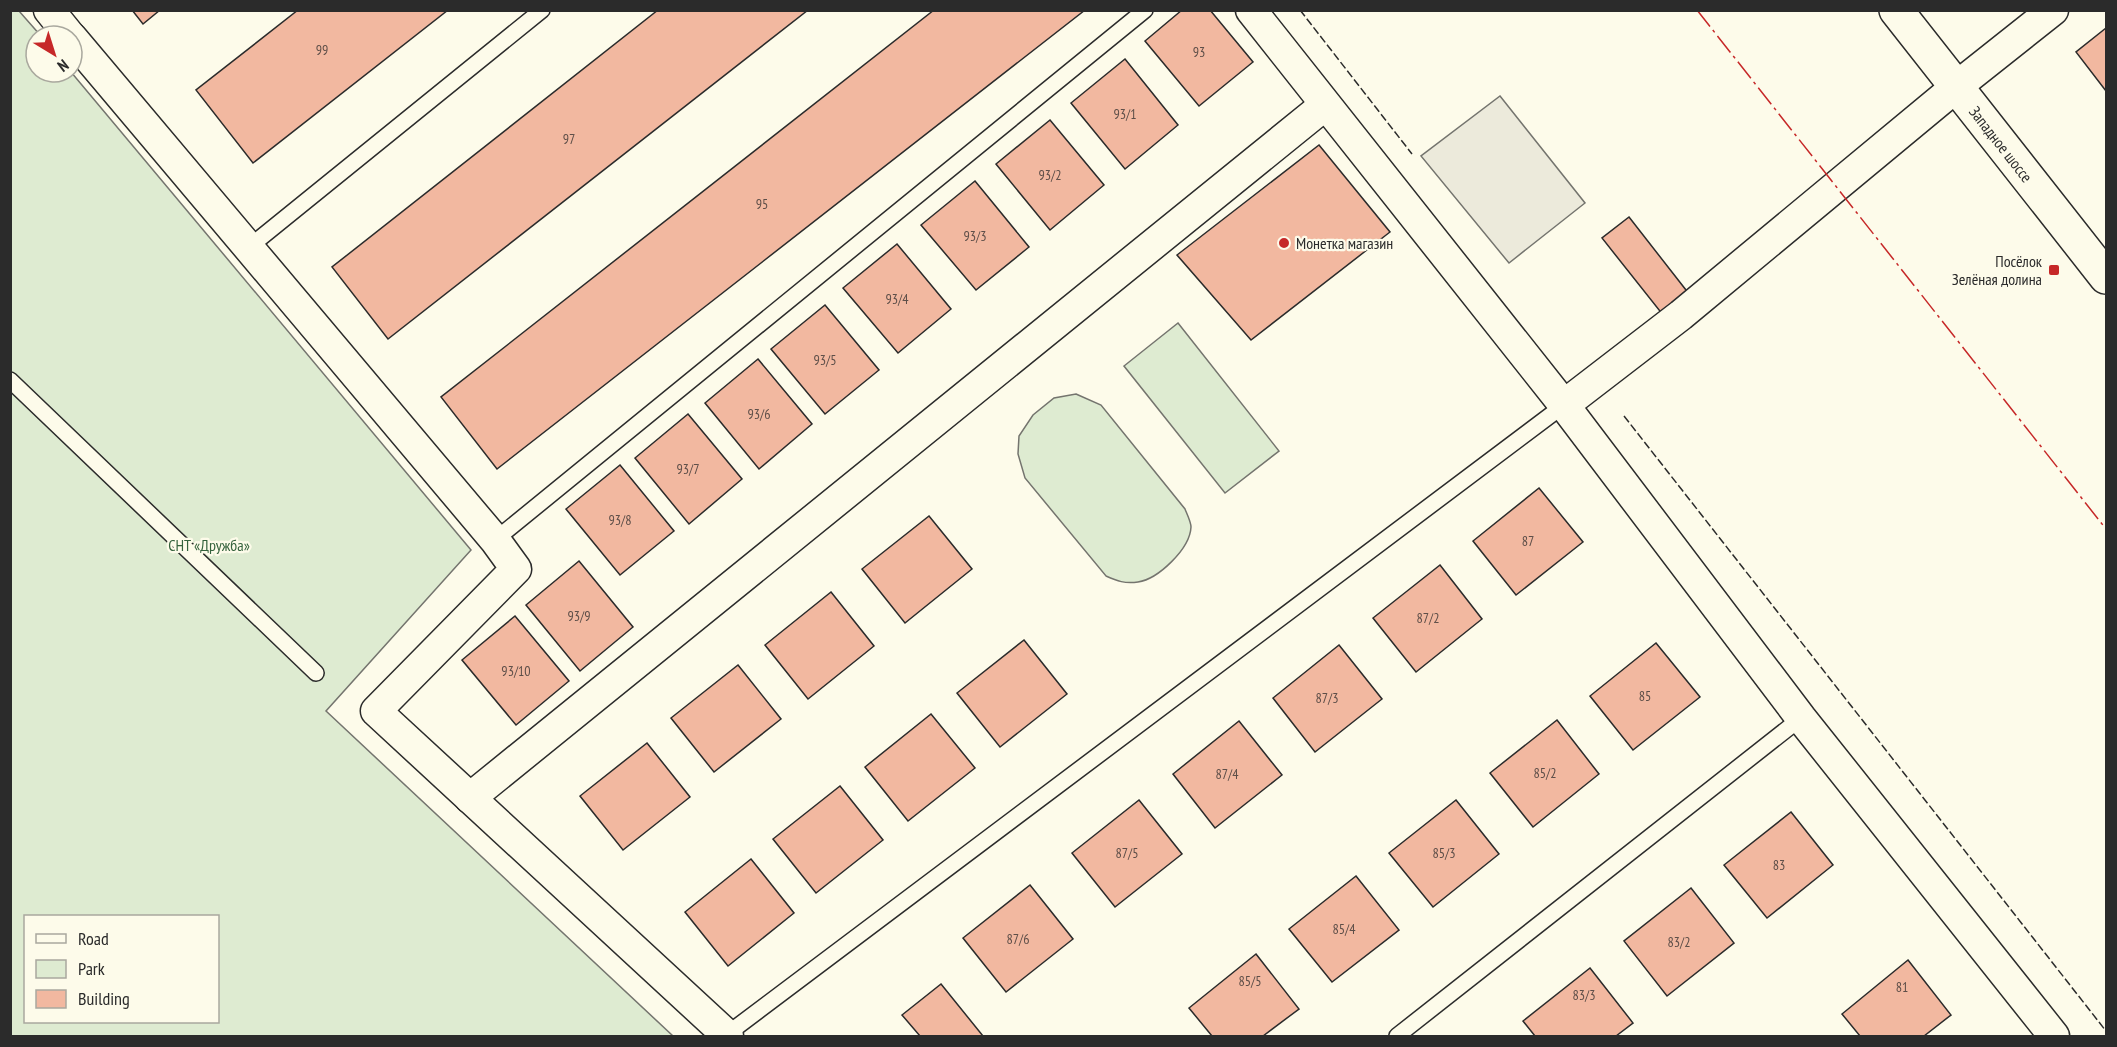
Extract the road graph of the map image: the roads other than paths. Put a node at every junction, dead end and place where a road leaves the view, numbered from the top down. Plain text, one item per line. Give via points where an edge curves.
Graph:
1 (49, 10) edge
2 (542, 10) edge
3 (1145, 10) edge
4 (1251, 10) edge
5 (1896, 10) edge
6 (2053, 10) edge
7 (60, 24) edge
8 (84, 52) edge
9 (1956, 87) junction
10 (1325, 105) junction
11 (248, 248) junction
12 (2106, 277) edge
13 (10, 380) edge
14 (1564, 405) junction
15 (495, 540) junction
16 (316, 673) dead end
17 (1801, 718) junction
18 (470, 798) junction
19 (727, 1036) edge
20 (1397, 1036) edge
21 (2052, 1036) edge

1 - 7 street
2 - 11 lane
3 - 15 lane
4 - 10 street
5 - 9 main road, Западное шоссе
6 - 9 street
8 - 11 street
9 - 12 main road, Западное шоссе
9 - 14 street via 1681,315
10 - 14 street
10 - 18 street
11 - 15 street
13 - 16 lane
14 - 17 street
14 - 19 lane
15 - 18 street via 516,569 376,711
17 - 20 lane
17 - 21 street
18 - 19 street

